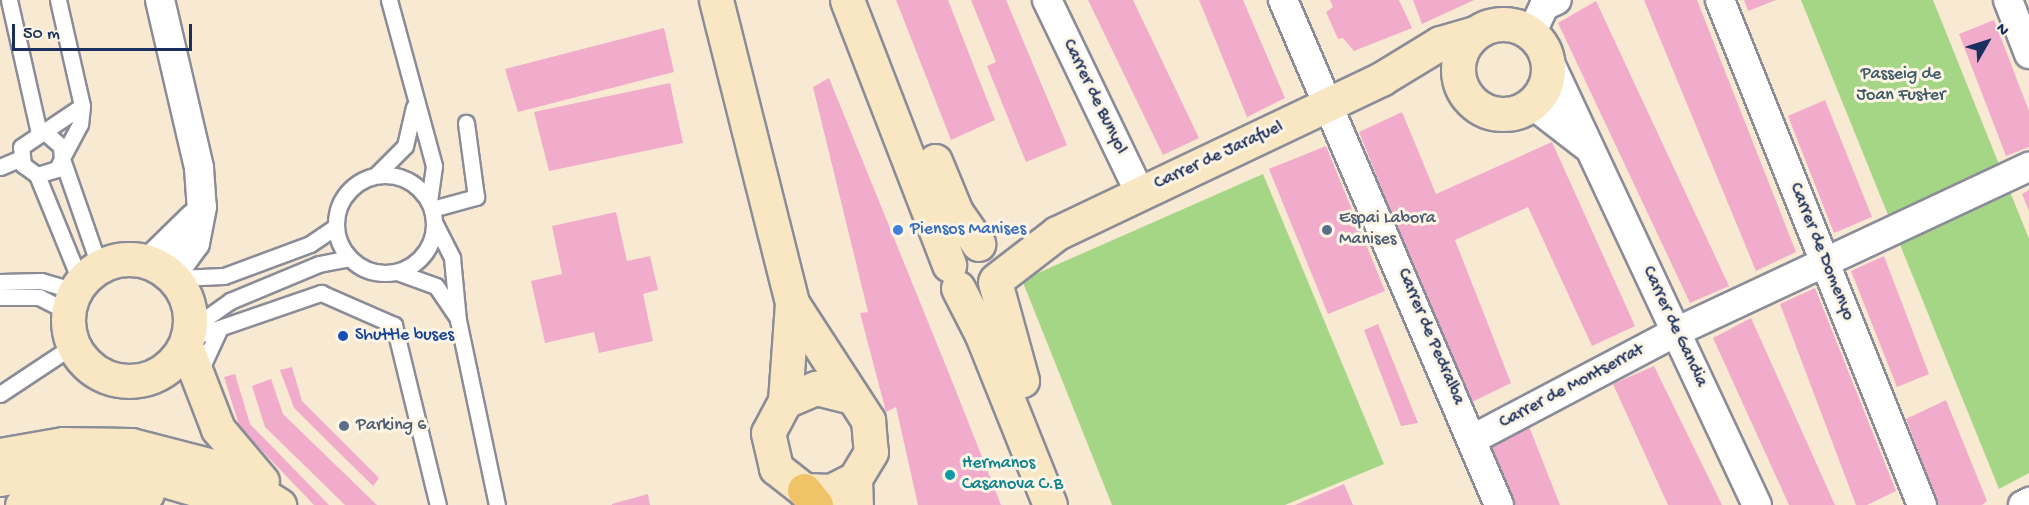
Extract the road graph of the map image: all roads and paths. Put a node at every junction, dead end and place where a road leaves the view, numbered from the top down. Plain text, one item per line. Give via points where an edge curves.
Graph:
1 (9, 0) edge
2 (58, 0) edge
3 (160, 0) edge
4 (389, 0) edge
5 (716, 0) edge
6 (847, 0) edge
7 (868, 0) edge
8 (1047, 0) edge
9 (1283, 0) edge
10 (1557, 0) edge
11 (1720, 0) edge
12 (2008, 0) edge
13 (1494, 18) edge
14 (1532, 32) junction
15 (2029, 54) edge
16 (1549, 61) junction
17 (1381, 79) junction
18 (1458, 79) junction
19 (1331, 103) junction
20 (1533, 105) junction
21 (82, 106) junction
22 (414, 107) junction
23 (466, 123) dead end
24 (43, 134) junction
25 (1591, 149) junction
26 (21, 158) junction
27 (62, 158) junction
28 (0, 167) edge
29 (2029, 167) edge
30 (37, 175) junction
31 (376, 175) junction
32 (1140, 193) junction
33 (432, 211) junction
34 (335, 227) junction
35 (1057, 233) junction
36 (980, 244) junction
37 (349, 258) junction
38 (1826, 264) junction
39 (166, 271) junction
40 (398, 272) junction
41 (953, 276) junction
42 (996, 281) junction
43 (0, 282) edge
44 (81, 288) junction
45 (0, 297) edge
46 (792, 303) junction
47 (458, 320) junction
48 (1676, 332) junction
49 (197, 335) junction
50 (72, 347) junction
51 (0, 394) edge
52 (848, 396) junction
53 (785, 401) junction
54 (1473, 439) junction
55 (0, 454) edge
56 (0, 479) edge
57 (856, 492) edge
58 (810, 497) edge
59 (2029, 501) edge
60 (22, 505) edge
61 (216, 505) edge
62 (249, 505) edge
63 (279, 505) edge
64 (285, 505) edge
65 (438, 505) edge
66 (497, 505) edge
67 (1050, 505) edge
68 (1069, 505) edge
69 (1499, 505) edge
70 (1757, 505) edge
71 (1922, 505) edge
72 (2023, 505) edge

1 - 24 lane
2 - 21 lane
3 - 39 street via 199,168 202,207 195,243
4 - 22 lane
5 - 46 street
6 - 41 street
7 - 36 street via 956,212
8 - 32 street, Carrer de Bunyol
9 - 19 street, Carrer de Pedralba
10 - 14 street via 1544,6
11 - 38 street, Carrer de Domenyo
12 - 15 street
13 - 14 street
13 - 17 street, Carrer de Jarafuel via 1440,43
13 - 18 street via 1459,53
14 - 16 street
16 - 20 street via 1547,85
16 - 25 street, Carrer de Gandia
17 - 18 street, Carrer de Jarafuel via 1423,73
17 - 19 street, Carrer de Jarafuel
18 - 20 street via 1474,106 1504,116
19 - 32 street, Carrer de Jarafuel
19 - 54 street, Carrer de Pedralba
20 - 25 street, Carrer de Gandia
21 - 24 lane
21 - 27 lane via 80,124
22 - 31 lane via 405,146
22 - 33 lane via 434,166
23 - 33 lane via 476,197
24 - 26 lane via 28,138
24 - 27 lane
25 - 48 street, Carrer de Gandia
26 - 28 lane
26 - 30 lane
27 - 30 lane via 57,169
27 - 44 lane
29 - 38 street, Carrer de Montserrat
30 - 44 lane
31 - 33 lane via 397,176
31 - 34 lane via 355,184 340,203
32 - 35 street, Carrer de Jarafuel
33 - 40 lane via 430,245 417,262
33 - 47 lane via 452,258
34 - 37 lane
34 - 39 lane via 310,244 224,276
35 - 36 street, Carrer de Jarafuel
35 - 42 street, Carrer de Jarafuel
36 - 41 street via 956,251
36 - 42 street via 995,255
37 - 40 lane via 371,272
37 - 49 lane via 319,264 230,301
38 - 48 street, Carrer de Montserrat
38 - 71 street, Carrer de Domenyo
39 - 44 street
39 - 49 street via 189,304
40 - 47 lane via 436,286
41 - 42 street via 973,294
41 - 67 street
42 - 68 street via 1011,349
43 - 44 lane via 41,281
44 - 45 lane via 39,297
44 - 50 street
46 - 52 street
46 - 53 street
47 - 66 lane
48 - 54 street, Carrer de Montserrat
48 - 70 street, Carrer de Gandia
49 - 50 street via 166,366 138,379 108,375 84,364
49 - 64 street via 195,381 218,429
49 - 65 lane via 321,293 394,325
50 - 51 lane
52 - 53 street via 816,388
52 - 57 street via 868,420 871,452
53 - 58 street via 768,433 776,468
54 - 69 street, Carrer de Pedralba
55 - 63 street via 63,444 131,445 220,468
56 - 62 street via 66,467 130,470
57 - 58 street via 831,491
59 - 72 street
60 - 61 street via 50,496 120,490

